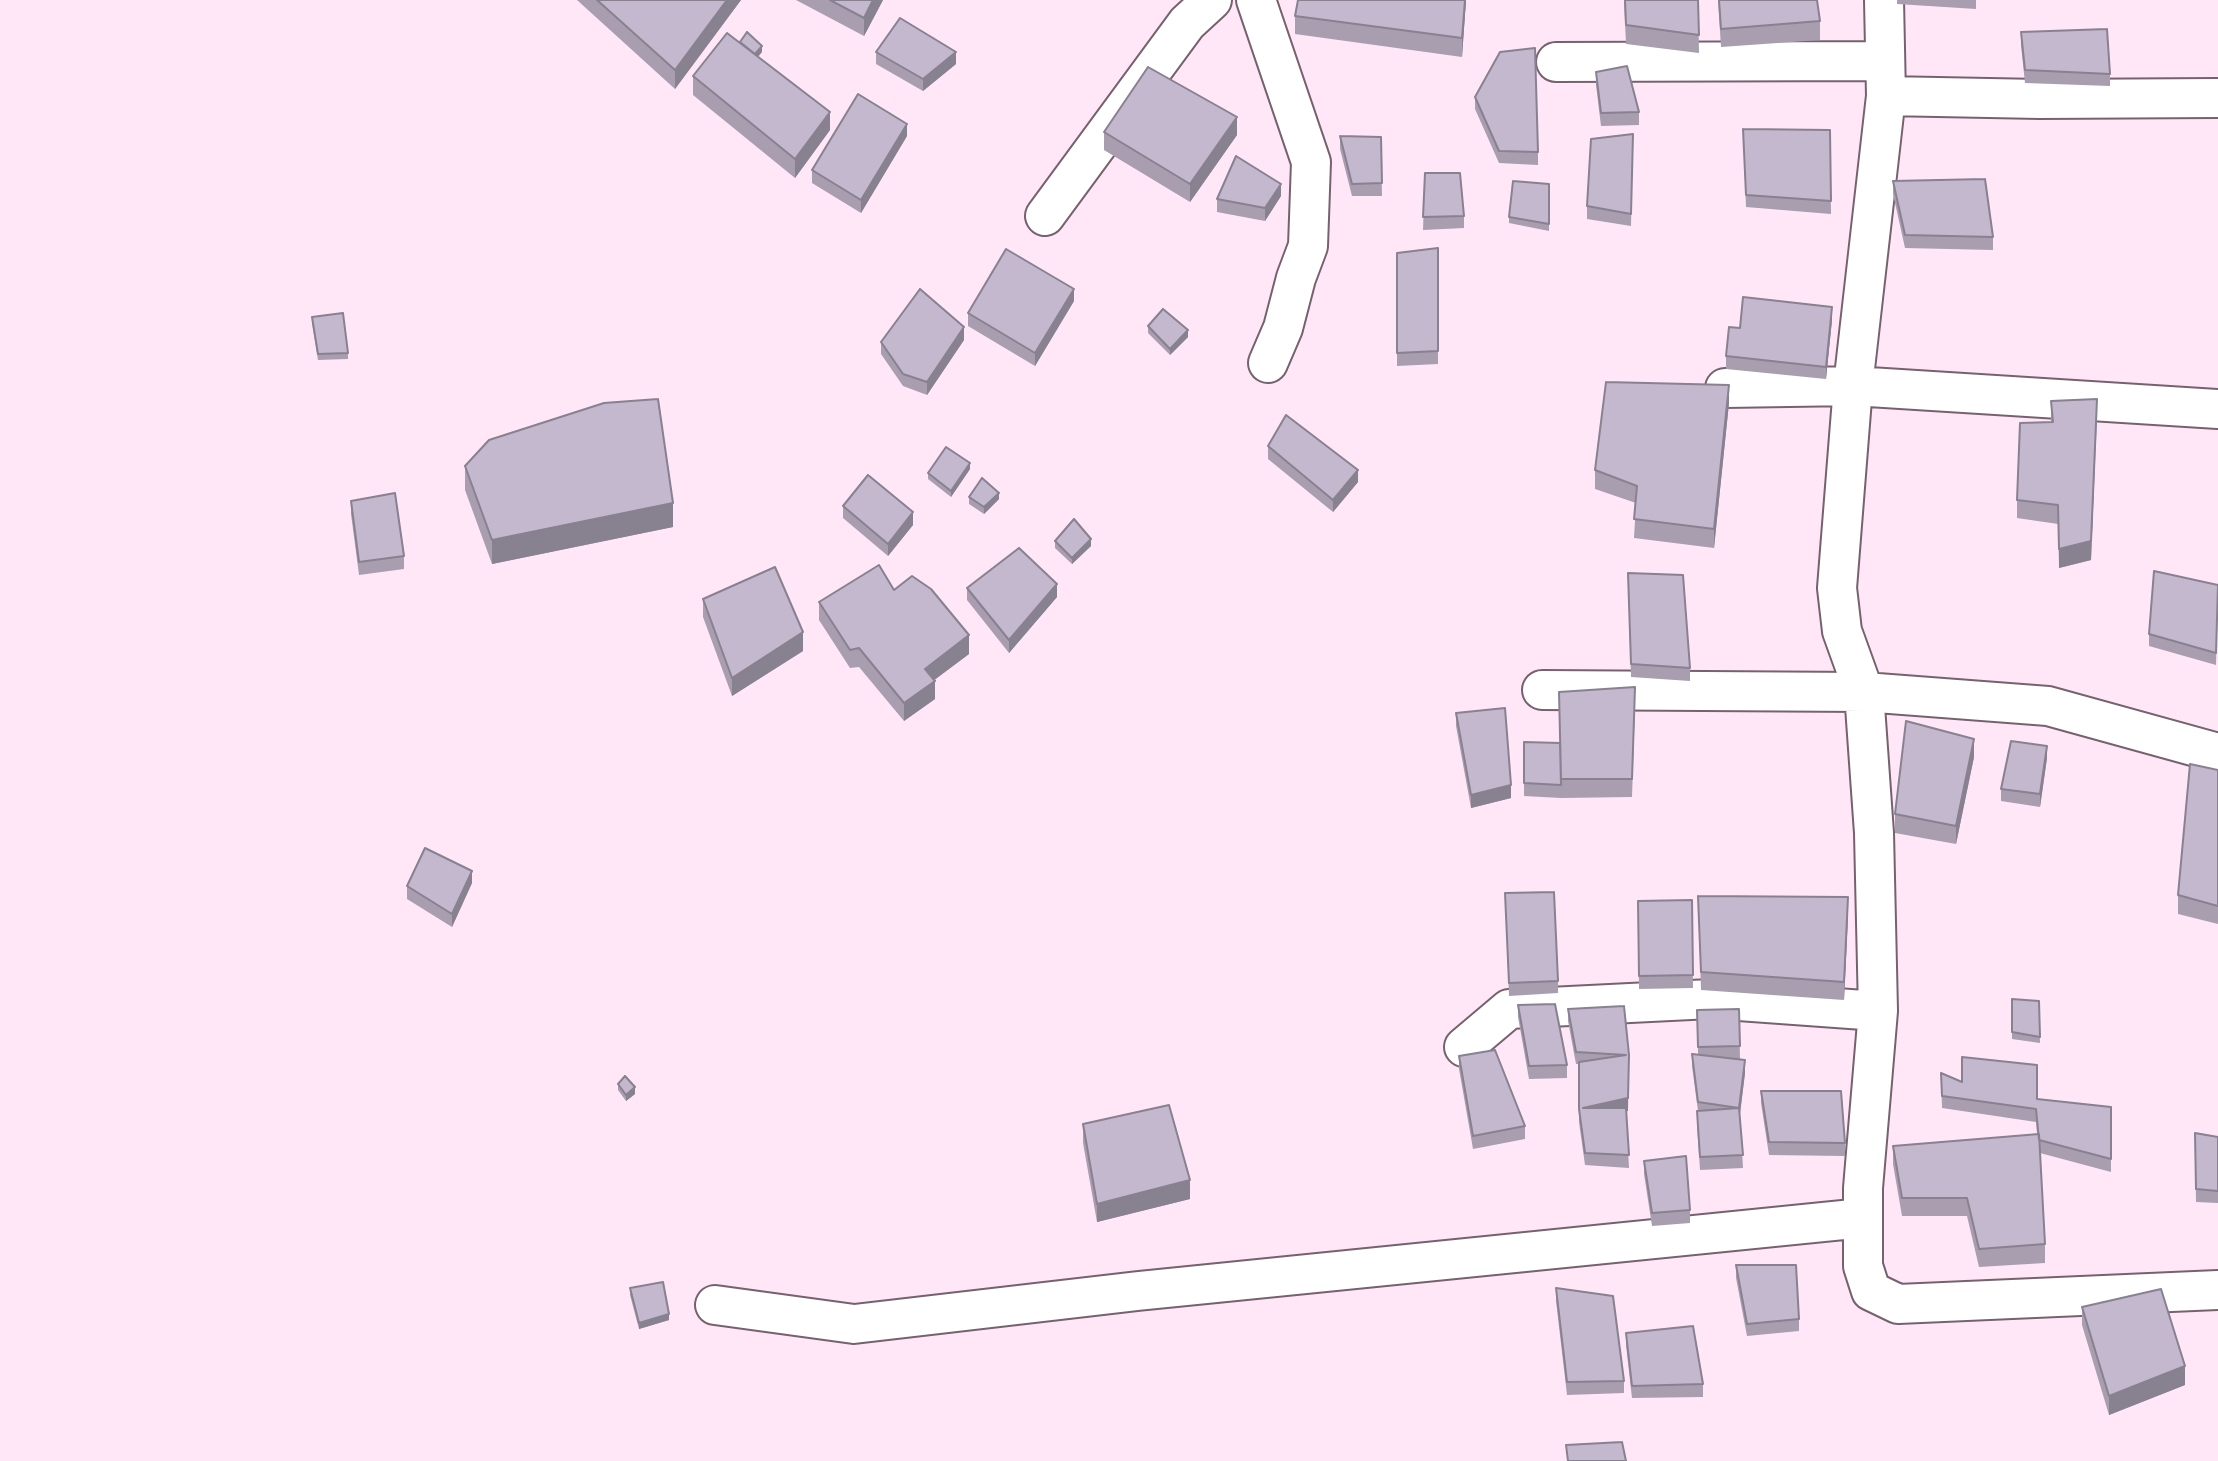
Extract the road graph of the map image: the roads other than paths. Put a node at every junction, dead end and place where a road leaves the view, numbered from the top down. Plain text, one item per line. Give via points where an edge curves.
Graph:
1 (1212, 0) edge
2 (1256, 0) edge
3 (1884, 0) edge
4 (1556, 62) dead end
5 (1886, 78) junction
6 (2218, 98) edge
7 (1045, 216) dead end
8 (1268, 363) dead end
9 (1853, 387) junction
10 (1725, 388) edge
11 (2218, 409) edge
12 (1542, 690) dead end
13 (1864, 692) junction
14 (2218, 753) edge
15 (1878, 1011) junction
16 (1464, 1047) dead end
17 (1863, 1218) junction
18 (2218, 1290) edge
19 (715, 1305) dead end

1 - 7 street via 1187,23
2 - 8 street via 1311,162 1308,246
3 - 5 street
4 - 5 street
5 - 6 street via 2040,99
5 - 9 street
9 - 10 street
9 - 11 street
9 - 13 street via 1837,588 1842,631
12 - 13 street
13 - 14 street via 2048,706
13 - 15 street via 1874,833
15 - 16 street via 1712,999 1509,1009
15 - 17 street
17 - 18 street via 1863,1266 1871,1291 1898,1304
17 - 19 street via 854,1324

